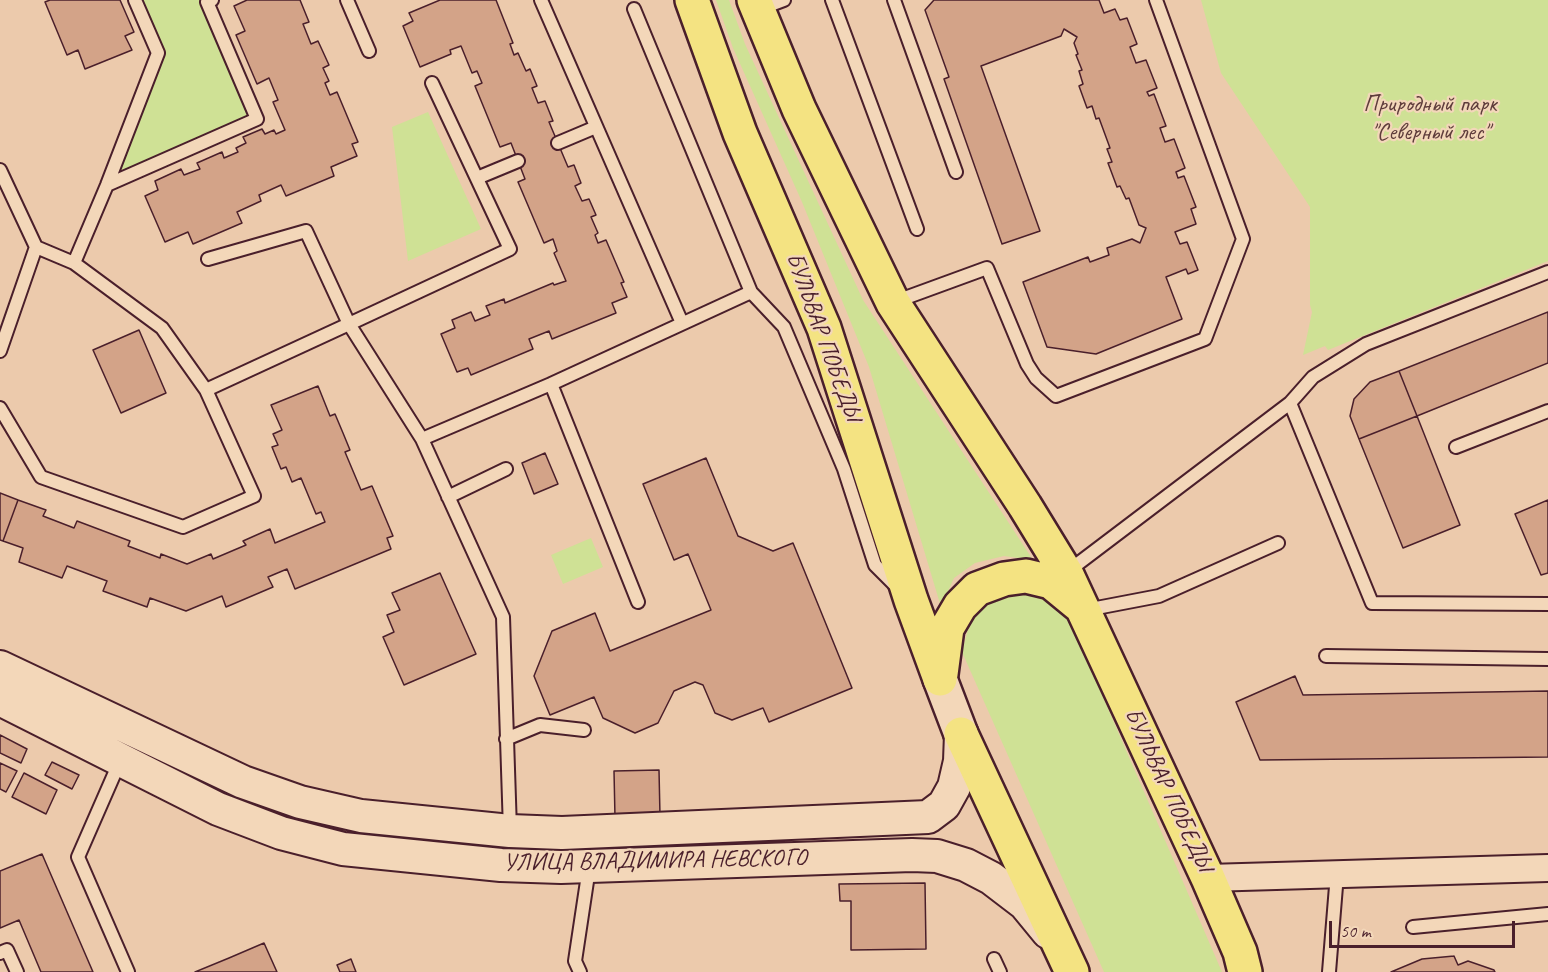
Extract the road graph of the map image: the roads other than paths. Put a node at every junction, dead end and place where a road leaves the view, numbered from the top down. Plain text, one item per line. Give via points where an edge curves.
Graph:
1 (135, 0) edge
2 (212, 0) edge
3 (347, 0) edge
4 (541, 0) edge
5 (692, 0) edge
6 (832, 0) edge
7 (894, 0) edge
8 (1156, 0) edge
9 (765, 3) edge
10 (634, 9) dead end
11 (369, 51) dead end
12 (432, 83) dead end
13 (596, 127) junction
14 (558, 143) dead end
15 (518, 161) dead end
16 (0, 170) edge
17 (956, 172) dead end
18 (477, 178) junction
19 (107, 186) junction
20 (917, 229) dead end
21 (36, 247) junction
22 (208, 260) dead end
23 (74, 263) junction
24 (1548, 272) edge
25 (751, 292) junction
26 (892, 303) junction
27 (682, 323) junction
28 (349, 324) junction
29 (0, 351) edge
30 (551, 384) junction
31 (206, 390) junction
32 (1290, 403) junction
33 (0, 408) edge
34 (1548, 411) edge
35 (422, 439) junction
36 (1456, 447) dead end
37 (506, 469) dead end
38 (448, 497) junction
39 (1278, 543) dead end
40 (1066, 573) junction
41 (911, 600) junction
42 (638, 602) dead end
43 (1548, 604) edge
44 (1085, 610) junction
45 (1326, 656) dead end
46 (1548, 659) edge
47 (0, 668) edge
48 (940, 679) junction
49 (0, 699) edge
50 (585, 730) dead end
51 (961, 734) junction
52 (507, 739) junction
53 (120, 761) junction
54 (510, 831) junction
55 (589, 867) junction
56 (1548, 868) edge
57 (1337, 874) junction
58 (1208, 878) junction
59 (1548, 914) edge
60 (1413, 927) dead end
61 (0, 953) edge
62 (1065, 958) edge
63 (994, 959) dead end
64 (17, 972) edge
65 (128, 972) edge
66 (580, 972) edge
67 (1000, 972) edge
68 (1245, 972) edge
69 (1329, 972) edge

1 - 19 lane via 158,53
2 - 19 lane via 207,2 257,119
3 - 11 lane
4 - 13 lane
5 - 41 main road, БУЛЬВАР ПОБЕДЫ via 740,133 824,328
6 - 20 lane
7 - 17 lane
8 - 26 lane via 1244,239 1205,339 1056,396 1027,364 987,268
9 - 26 main road, БУЛЬВАР ПОБЕДЫ via 799,109
10 - 25 lane
12 - 18 lane
13 - 14 lane
13 - 27 lane
15 - 18 lane
16 - 21 lane
18 - 28 lane via 510,249
19 - 23 lane
21 - 23 lane
21 - 29 lane
22 - 28 lane via 306,231
23 - 31 lane via 162,327
24 - 32 lane via 1366,344 1313,377
25 - 27 lane
25 - 41 lane via 784,327 844,469 875,565
26 - 40 main road, БУЛЬВАР ПОБЕДЫ
27 - 30 lane
28 - 31 lane
28 - 35 lane
30 - 35 lane
30 - 42 lane
31 - 33 lane via 254,496 183,526 41,477
32 - 40 lane
32 - 43 lane via 1372,603
34 - 36 lane
35 - 38 lane
37 - 38 lane
38 - 52 lane via 503,617
39 - 44 lane via 1159,596
40 - 44 main road, БУЛЬВАР ПОБЕДЫ
41 - 48 main road, БУЛЬВАР ПОБЕДЫ
44 - 48 main road, БУЛЬВАР ПОБЕДЫ via 1051,582 1026,576 977,589 960,606 947,628
44 - 58 main road, БУЛЬВАР ПОБЕДЫ
45 - 46 lane
47 - 54 street, УЛИЦА ВЛАДИМИРА НЕВСКОГО via 243,782 300,802 361,816
48 - 51 main road, БУЛЬВАР ПОБЕДЫ
49 - 53 street, УЛИЦА ВЛАДИМИРА НЕВСКОГО
50 - 52 lane via 540,725
51 - 54 street, УЛИЦА ВЛАДИМИРА НЕВСКОГО via 954,787 944,805 928,818 562,833
51 - 62 main road, БУЛЬВАР ПОБЕДЫ
52 - 54 lane
53 - 55 street, УЛИЦА ВЛАДИМИРА НЕВСКОГО via 218,809 281,833 342,849 501,865
53 - 65 lane via 78,857
55 - 62 street, УЛИЦА ВЛАДИМИРА НЕВСКОГО via 937,856 991,878 1026,904
55 - 66 lane via 575,961
56 - 57 street
57 - 58 street
57 - 69 lane
58 - 68 main road, БУЛЬВАР ПОБЕДЫ
59 - 60 lane
61 - 64 lane via 7,950
63 - 67 lane

